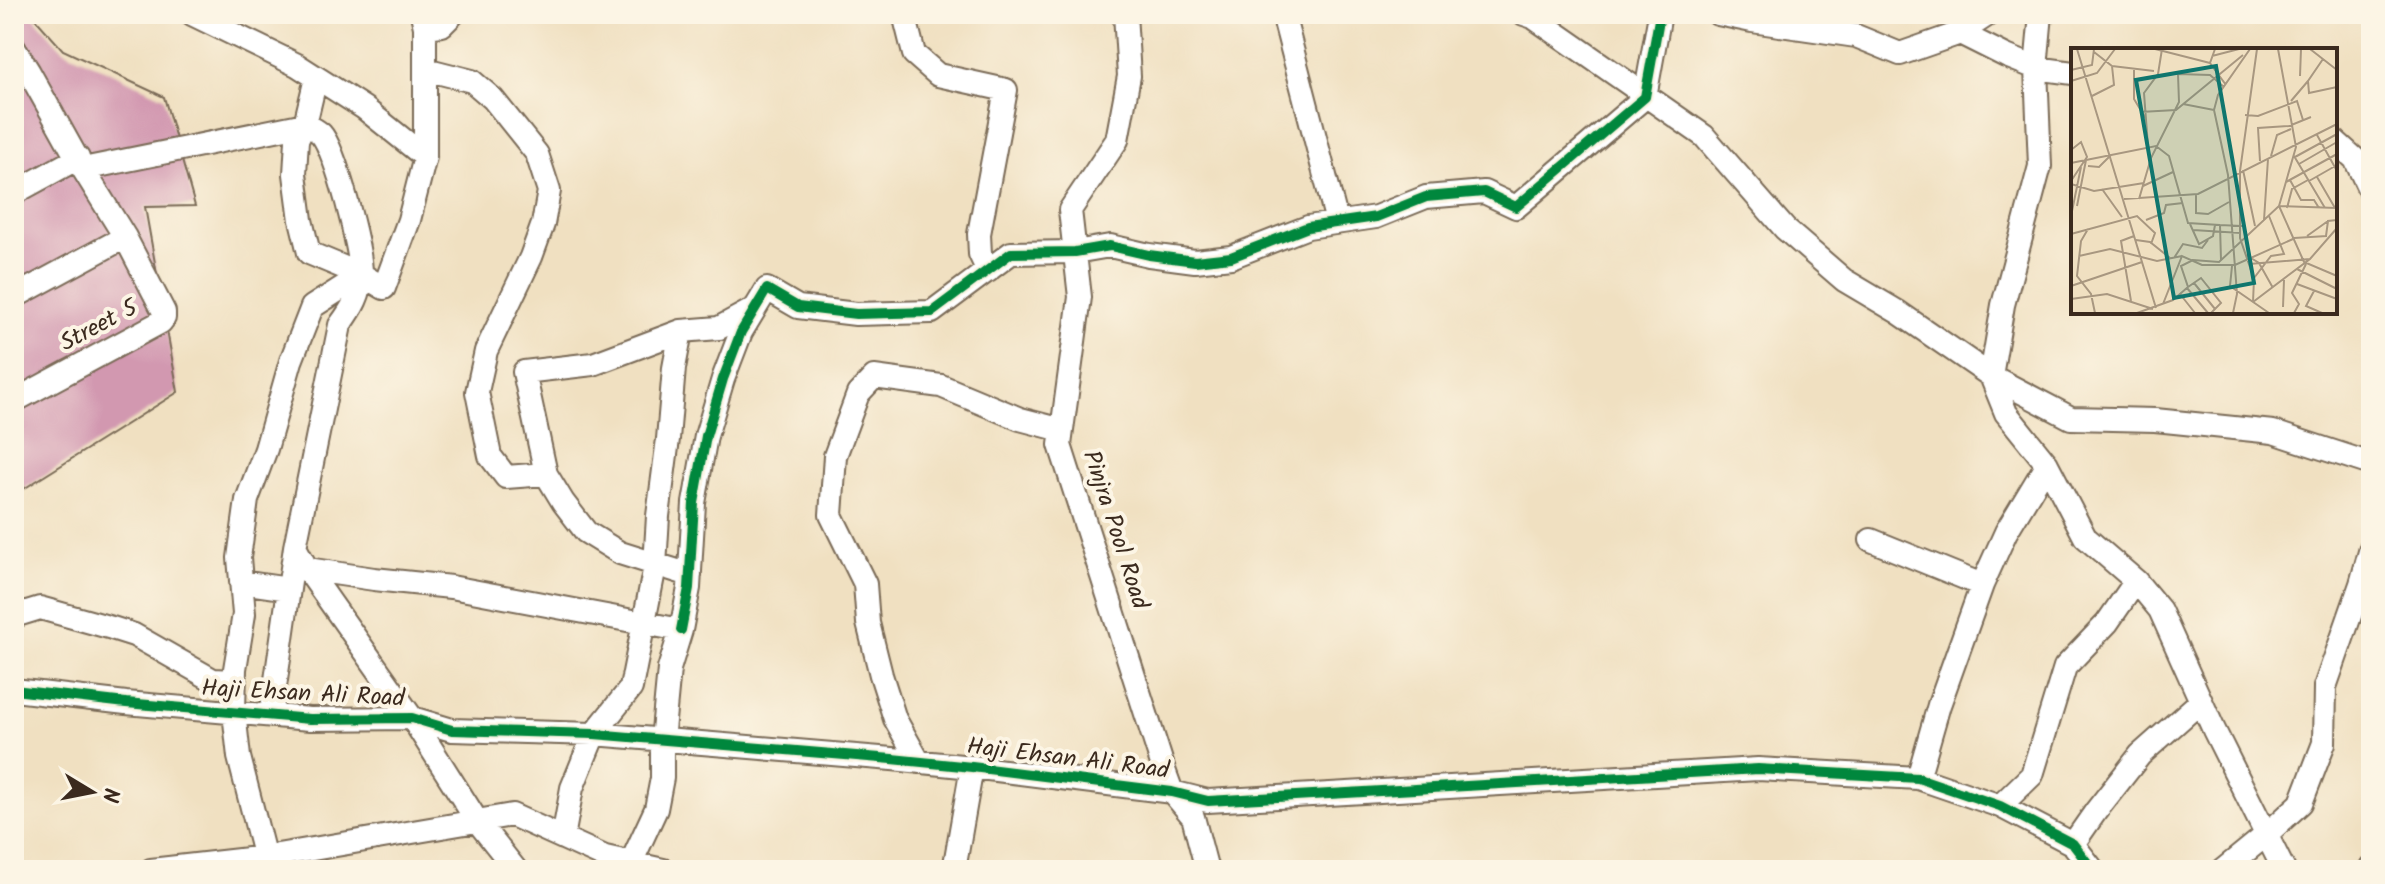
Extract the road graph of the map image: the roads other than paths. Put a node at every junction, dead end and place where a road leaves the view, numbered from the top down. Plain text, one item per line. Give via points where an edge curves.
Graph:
1 (192, 14) edge
2 (453, 14) edge
3 (904, 14) edge
4 (1125, 14) edge
5 (1283, 14) edge
6 (1524, 14) edge
7 (1660, 14) edge
8 (1718, 14) edge
9 (1989, 14) edge
10 (2041, 14) edge
11 (424, 21) edge
12 (1960, 33) junction
13 (14, 48) edge
14 (2036, 68) junction
15 (425, 69) junction
16 (2071, 73) edge
17 (22, 76) edge
18 (316, 78) junction
19 (1645, 97) junction
20 (305, 124) junction
21 (2337, 143) edge
22 (425, 157) junction
23 (81, 163) junction
24 (14, 193) edge
25 (2371, 193) edge
26 (1337, 222) junction
27 (125, 237) junction
28 (1075, 252) junction
29 (988, 271) junction
30 (362, 275) junction
31 (14, 297) edge
32 (754, 309) junction
33 (681, 331) junction
34 (1991, 376) junction
35 (14, 401) edge
36 (1062, 430) junction
37 (2047, 464) junction
38 (2371, 464) edge
39 (546, 474) junction
40 (1871, 540) dead end
41 (295, 547) junction
42 (2371, 548) edge
43 (655, 566) junction
44 (307, 569) junction
45 (690, 575) junction
46 (2136, 581) junction
47 (241, 582) junction
48 (1982, 585) junction
49 (2366, 585) edge
50 (289, 589) junction
51 (14, 616) edge
52 (645, 624) junction
53 (681, 630) junction
54 (206, 676) junction
55 (235, 681) junction
56 (14, 690) edge
57 (2201, 701) junction
58 (200, 710) junction
59 (234, 712) junction
60 (271, 715) junction
61 (412, 718) junction
62 (594, 734) junction
63 (662, 741) junction
64 (919, 762) junction
65 (972, 767) junction
66 (1918, 778) junction
67 (1172, 792) junction
68 (2000, 806) junction
69 (477, 821) junction
70 (2266, 835) junction
71 (563, 838) junction
72 (2073, 844) junction
73 (319, 859) edge
74 (631, 863) junction
75 (267, 864) edge
76 (220, 866) edge
77 (151, 870) edge
78 (516, 870) edge
79 (663, 870) edge
80 (954, 870) edge
81 (1207, 870) edge
82 (2093, 870) edge
83 (2223, 870) edge
84 (2284, 870) edge

1 - 18 street
2 - 11 street via 442,25
3 - 29 street via 914,54 938,75 1006,90 979,234
4 - 28 street, Pinjra Pool Road via 1129,76 1117,140 1070,210
5 - 26 street
6 - 19 street
7 - 19 street
8 - 12 street via 1856,36 1900,54
9 - 12 street
10 - 14 street
11 - 15 street
12 - 14 street
13 - 17 street
14 - 16 street
14 - 34 street via 2040,166 2003,305
15 - 22 street
15 - 39 street via 472,81 493,99 537,154 549,191 543,224 486,351 477,392 490,456 506,477
17 - 23 street
18 - 20 street
18 - 22 street
19 - 26 street via 1516,207 1484,192 1426,197 1376,217
19 - 34 street via 1704,136 1785,229 1844,280
20 - 23 street
20 - 30 street via 321,134 330,151 355,229
20 - 30 street via 297,140 295,174 309,253
21 - 25 street via 2355,159
22 - 30 street via 384,288
23 - 24 street
23 - 27 street
26 - 28 street via 1308,227 1231,257 1195,261 1110,246
27 - 31 street
27 - 35 street, Street 5 via 164,318
28 - 29 street via 1011,253
28 - 36 street, Pinjra Pool Road via 1080,297
29 - 32 street via 932,312 856,314 798,307 767,289
30 - 41 street via 355,304 340,325
30 - 47 street via 312,307 247,500
32 - 33 street via 719,328
32 - 45 street via 727,367 706,436 694,503
33 - 39 street via 593,364 524,372
33 - 43 street
34 - 37 street via 2006,413
34 - 38 street via 2071,418 2273,432
36 - 64 street via 930,384 874,377 858,394 835,456 831,515 865,584 881,675 895,719
36 - 67 street, Pinjra Pool Road via 1060,445
37 - 46 street via 2085,537
37 - 48 street
39 - 43 street via 586,532
40 - 48 street
41 - 44 street
41 - 50 street
42 - 49 street
43 - 45 street
43 - 52 street
44 - 52 street via 451,587
44 - 61 street
45 - 53 street
46 - 57 street via 2160,610
46 - 68 street via 2107,623 2065,667 2032,775
47 - 50 street
47 - 55 street via 244,614
48 - 66 street
49 - 70 street via 2325,687 2324,743 2301,803
50 - 60 street
51 - 54 street via 40,608 112,628
52 - 53 street
52 - 62 street via 631,688
53 - 63 street via 669,669
54 - 55 street
54 - 58 street
55 - 59 street
56 - 58 street, Haji Ehsan Ali Road
57 - 70 street
57 - 72 street via 2140,755
58 - 59 street, Haji Ehsan Ali Road
59 - 60 street, Haji Ehsan Ali Road
59 - 75 street via 239,757
60 - 61 street, Haji Ehsan Ali Road
61 - 62 street, Haji Ehsan Ali Road via 452,730
61 - 69 street
62 - 63 street, Haji Ehsan Ali Road
62 - 71 street via 572,788
63 - 64 street, Haji Ehsan Ali Road
63 - 74 street via 656,809
64 - 65 street, Haji Ehsan Ali Road
65 - 67 street, Haji Ehsan Ali Road
65 - 80 street
66 - 67 street, Haji Ehsan Ali Road via 1758,769 1208,801
66 - 68 street, Haji Ehsan Ali Road
67 - 81 street, Pinjra Pool Road via 1193,817
68 - 72 street, Haji Ehsan Ali Road
69 - 71 street via 512,815
69 - 73 street
69 - 78 street
70 - 83 street
70 - 84 street
71 - 74 street
72 - 82 street, Haji Ehsan Ali Road
73 - 75 street
74 - 79 street
75 - 76 street
76 - 77 street

